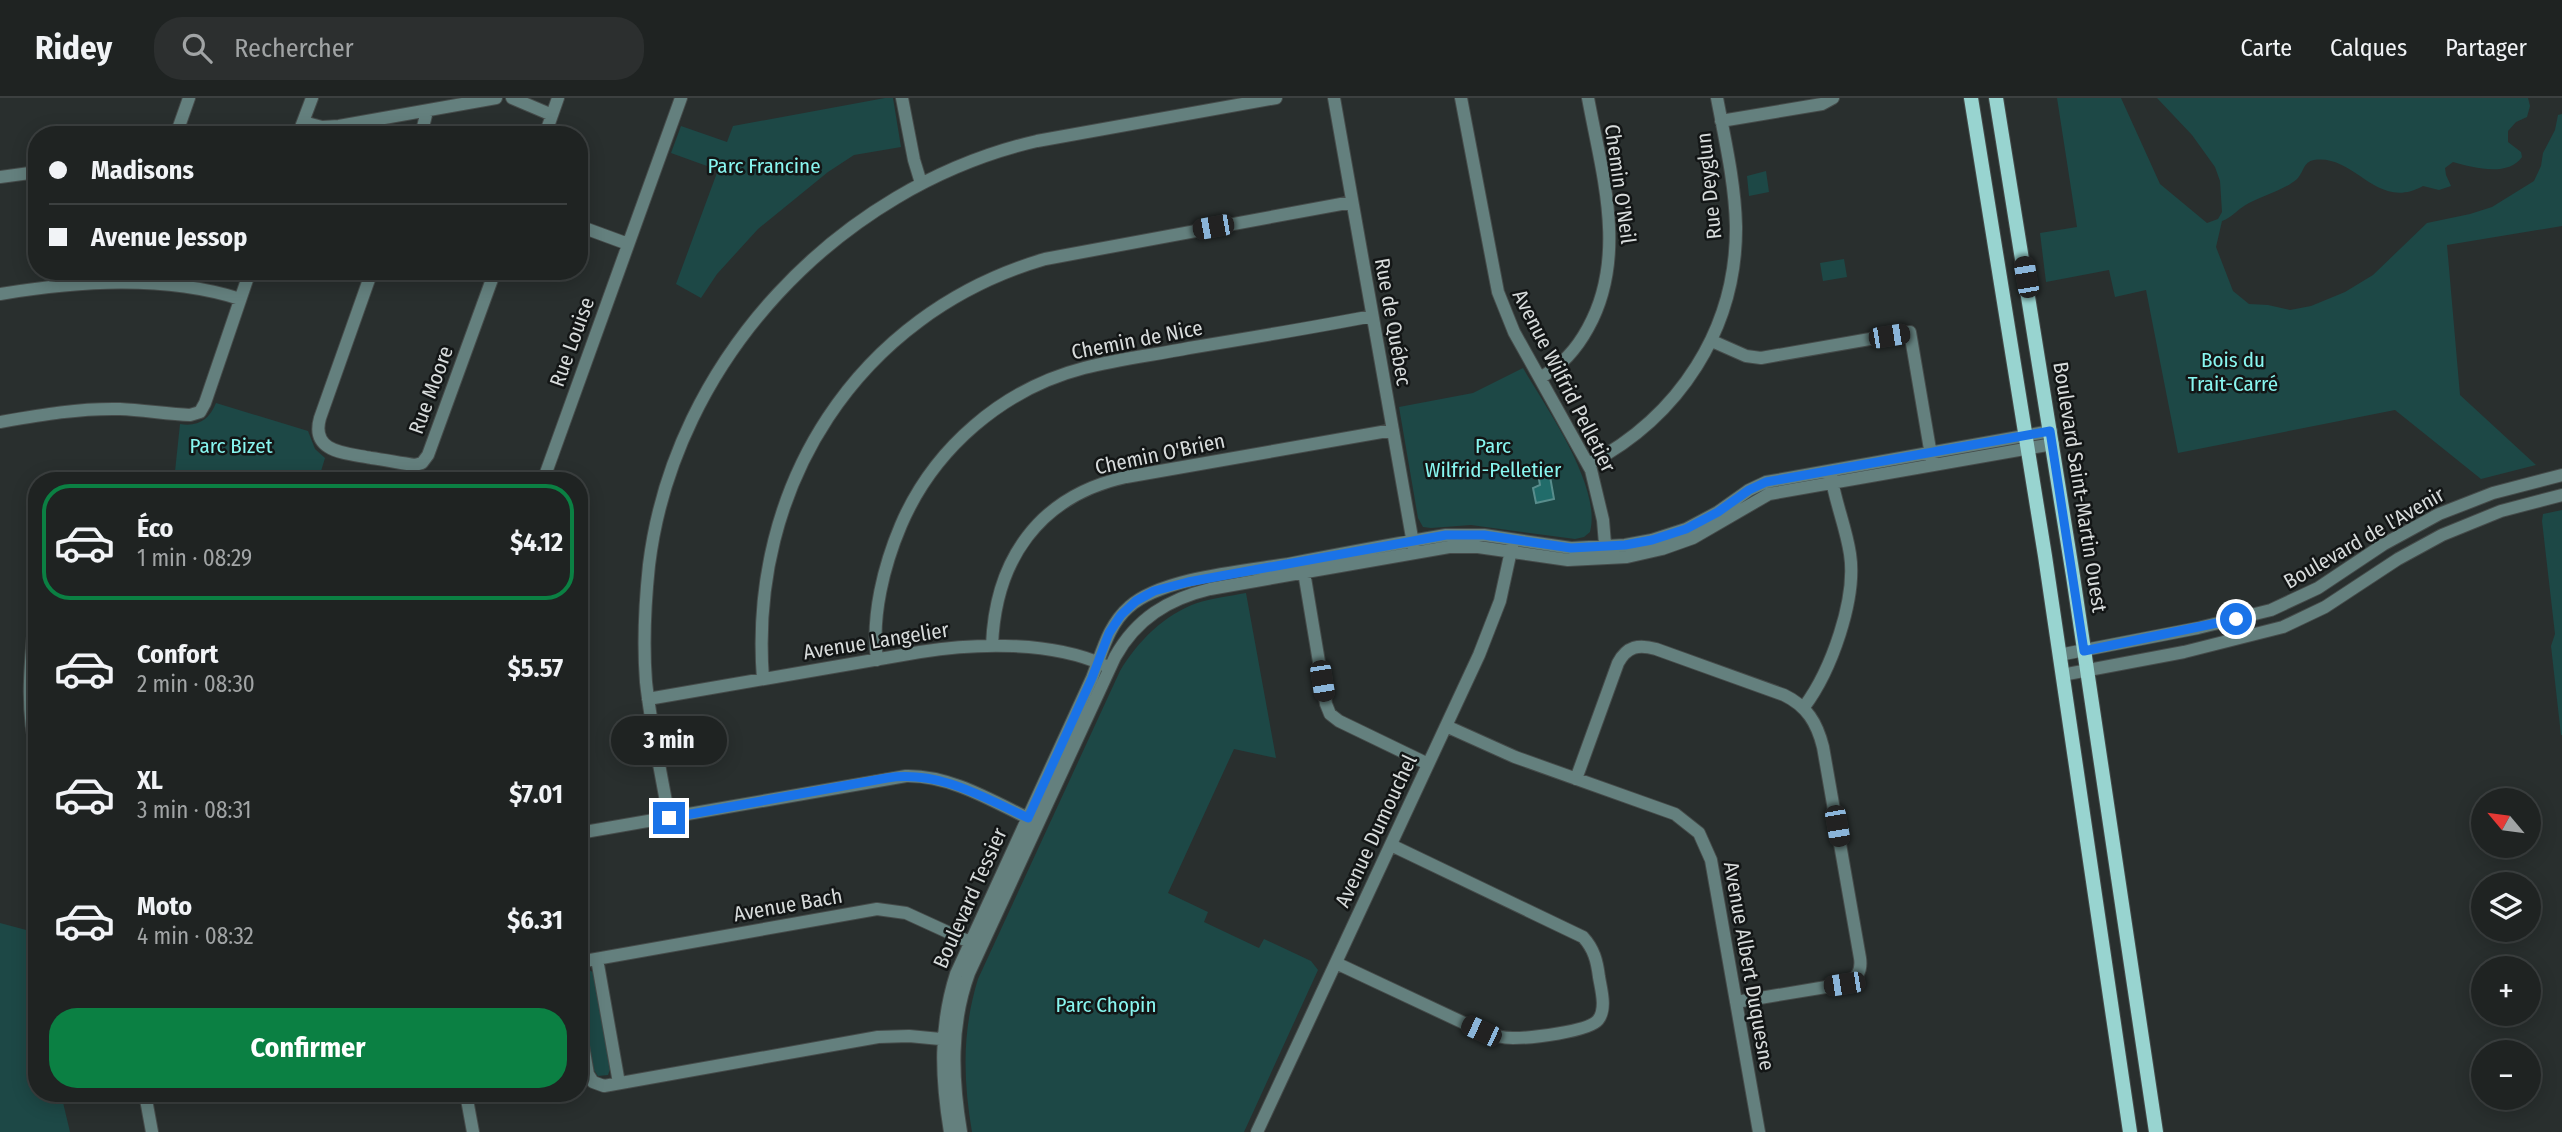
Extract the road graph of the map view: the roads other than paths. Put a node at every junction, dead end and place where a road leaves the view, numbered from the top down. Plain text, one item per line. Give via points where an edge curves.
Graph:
1 (189, 98) edge
2 (312, 98) edge
3 (496, 98) edge
4 (512, 98) edge
5 (558, 98) edge
6 (681, 98) edge
7 (902, 98) edge
8 (1276, 98) edge
9 (1334, 98) edge
10 (1461, 98) edge
11 (1588, 98) edge
12 (1717, 98) edge
13 (1833, 98) edge
14 (1971, 98) edge
15 (1996, 98) edge
16 (427, 111) junction
17 (552, 115) junction
18 (1721, 121) junction
19 (179, 126) edge
20 (302, 126) edge
21 (339, 126) edge
22 (423, 126) edge
23 (548, 126) edge
24 (28, 173) edge
25 (0, 177) edge
26 (921, 184) junction
27 (1352, 202) junction
28 (588, 229) edge
29 (628, 244) junction
30 (104, 280) edge
31 (145, 280) edge
32 (247, 280) edge
33 (369, 280) edge
34 (492, 280) edge
35 (0, 294) edge
36 (240, 299) junction
37 (1372, 316) junction
38 (1712, 341) junction
39 (1540, 377) junction
40 (0, 422) edge
41 (1393, 429) junction
42 (2052, 437) junction
43 (2027, 442) junction
44 (1932, 459) junction
45 (1589, 464) junction
46 (546, 472) edge
47 (2562, 475) edge
48 (1832, 477) junction
49 (2562, 495) edge
50 (1414, 547) junction
51 (1512, 547) junction
52 (1606, 553) junction
53 (1304, 572) junction
54 (992, 646) junction
55 (2084, 651) junction
56 (2059, 655) junction
57 (877, 660) junction
58 (1104, 665) junction
59 (2087, 671) junction
60 (2062, 675) junction
61 (763, 679) junction
62 (649, 699) junction
63 (1804, 707) junction
64 (1446, 726) junction
65 (1428, 764) junction
66 (1576, 779) junction
67 (669, 818) junction
68 (1033, 821) junction
69 (588, 832) edge
70 (1391, 845) junction
71 (974, 944) junction
72 (597, 959) junction
73 (588, 960) edge
74 (1336, 963) junction
75 (1736, 1002) junction
76 (949, 1040) junction
77 (588, 1066) edge
78 (619, 1083) junction
79 (146, 1102) edge
80 (467, 1102) edge
81 (152, 1132) edge
82 (473, 1132) edge
83 (950, 1132) edge
84 (961, 1132) edge
85 (1257, 1132) edge
86 (1759, 1132) edge
87 (2130, 1132) edge
88 (2155, 1132) edge

1 - 19 street
2 - 20 street
3 - 16 street
4 - 17 street
5 - 17 street
6 - 29 street, Rue Louise
7 - 26 street
8 - 26 street via 1026,144
9 - 27 street, Rue de Québec
10 - 39 street, Avenue Wilfrid Pelletier via 1494,281 1509,321
11 - 39 street, Chemin O'Neil via 1610,221 1609,263 1600,303 1581,341 1561,364
12 - 18 street, Rue Deyglun
13 - 18 street via 1822,104
14 - 43 main road
15 - 42 main road, Boulevard Saint-Martin Ouest
16 - 21 street
16 - 22 street
17 - 23 street
18 - 38 street, Rue Deyglun via 1735,239 1728,293
24 - 25 street
26 - 62 street via 847,230 800,271 748,330 706,392 673,466 652,548 645,640
27 - 37 street, Rue de Québec
27 - 61 street via 1045,259 973,288 908,330 869,365 836,405 792,483 764,583
28 - 29 street
29 - 46 street, Rue Louise
30 - 35 street
31 - 36 street
32 - 36 street
33 - 34 street, Rue Moore via 318,426 322,442 340,452 411,465 424,461
36 - 40 street via 200,411 190,415 94,410
37 - 41 street, Rue de Québec
37 - 57 street, Chemin de Nice via 1083,368 1035,386 991,412 936,466 903,521 883,582
38 - 44 street via 1761,358 1910,332
38 - 45 street, Rue Deyglun via 1667,406 1625,442
39 - 45 street, Avenue Wilfrid Pelletier
41 - 50 street, Rue de Québec
41 - 54 street, Chemin O'Brien via 1126,477 1078,493 1038,523 1014,555 998,592
42 - 43 street, Boulevard Tessier
42 - 55 main road, Boulevard Saint-Martin Ouest
43 - 44 street, Boulevard Tessier
43 - 56 main road
44 - 48 street, Boulevard Tessier
45 - 52 street, Avenue Wilfrid Pelletier
47 - 55 street, Boulevard de l'Avenir via 2501,490 2448,510 2283,606
48 - 52 street, Boulevard Tessier via 1763,497 1673,546 1641,554
48 - 63 street via 1850,552 1850,597 1844,623
49 - 59 street, Boulevard de l'Avenir via 2501,511 2442,535 2325,607 2283,627
50 - 51 street, Boulevard Tessier
50 - 53 street, Boulevard Tessier
50 - 58 street, Boulevard Tessier via 1197,580 1154,591 1121,615 1109,633
51 - 52 street, Boulevard Tessier
51 - 64 street, Avenue Dumouchel via 1500,601
53 - 58 street, Boulevard Tessier via 1178,598 1136,627
53 - 65 street via 1330,714
54 - 57 street, Avenue Langelier via 936,649
54 - 58 street, Avenue Langelier via 1051,651
55 - 56 street, Boulevard de l'Avenir
55 - 59 main road, Boulevard Saint-Martin Ouest
56 - 60 main road
57 - 61 street, Avenue Langelier
58 - 68 street, Boulevard Tessier
59 - 60 street, Boulevard de l'Avenir
59 - 88 main road, Boulevard Saint-Martin Ouest
60 - 87 main road
61 - 62 street, Avenue Langelier
62 - 67 street
63 - 66 street via 1784,695 1656,649 1631,648 1618,663
63 - 75 street via 1815,722 1823,747 1861,968 1847,984
64 - 65 street, Avenue Dumouchel
64 - 66 street, Avenue Albert Duquesne
65 - 70 street, Avenue Dumouchel
66 - 75 street, Avenue Albert Duquesne via 1675,814 1699,833 1711,860
67 - 68 street via 914,776 949,782
67 - 69 street
68 - 71 street, Boulevard Tessier
70 - 74 street, Avenue Dumouchel
70 - 74 street via 1583,937 1595,955 1600,1016 1592,1025 1578,1029 1499,1037
71 - 72 street, Avenue Bach via 906,913 877,909
71 - 76 street, Boulevard Tessier via 952,985
72 - 73 street, Avenue Bach
72 - 78 street
74 - 85 street, Avenue Dumouchel
75 - 86 street, Avenue Albert Duquesne
76 - 78 street via 870,1038
76 - 83 street, Boulevard Tessier via 943,1080
76 - 84 street, Boulevard Tessier
77 - 78 street via 591,1080 598,1085
79 - 81 street
80 - 82 street

